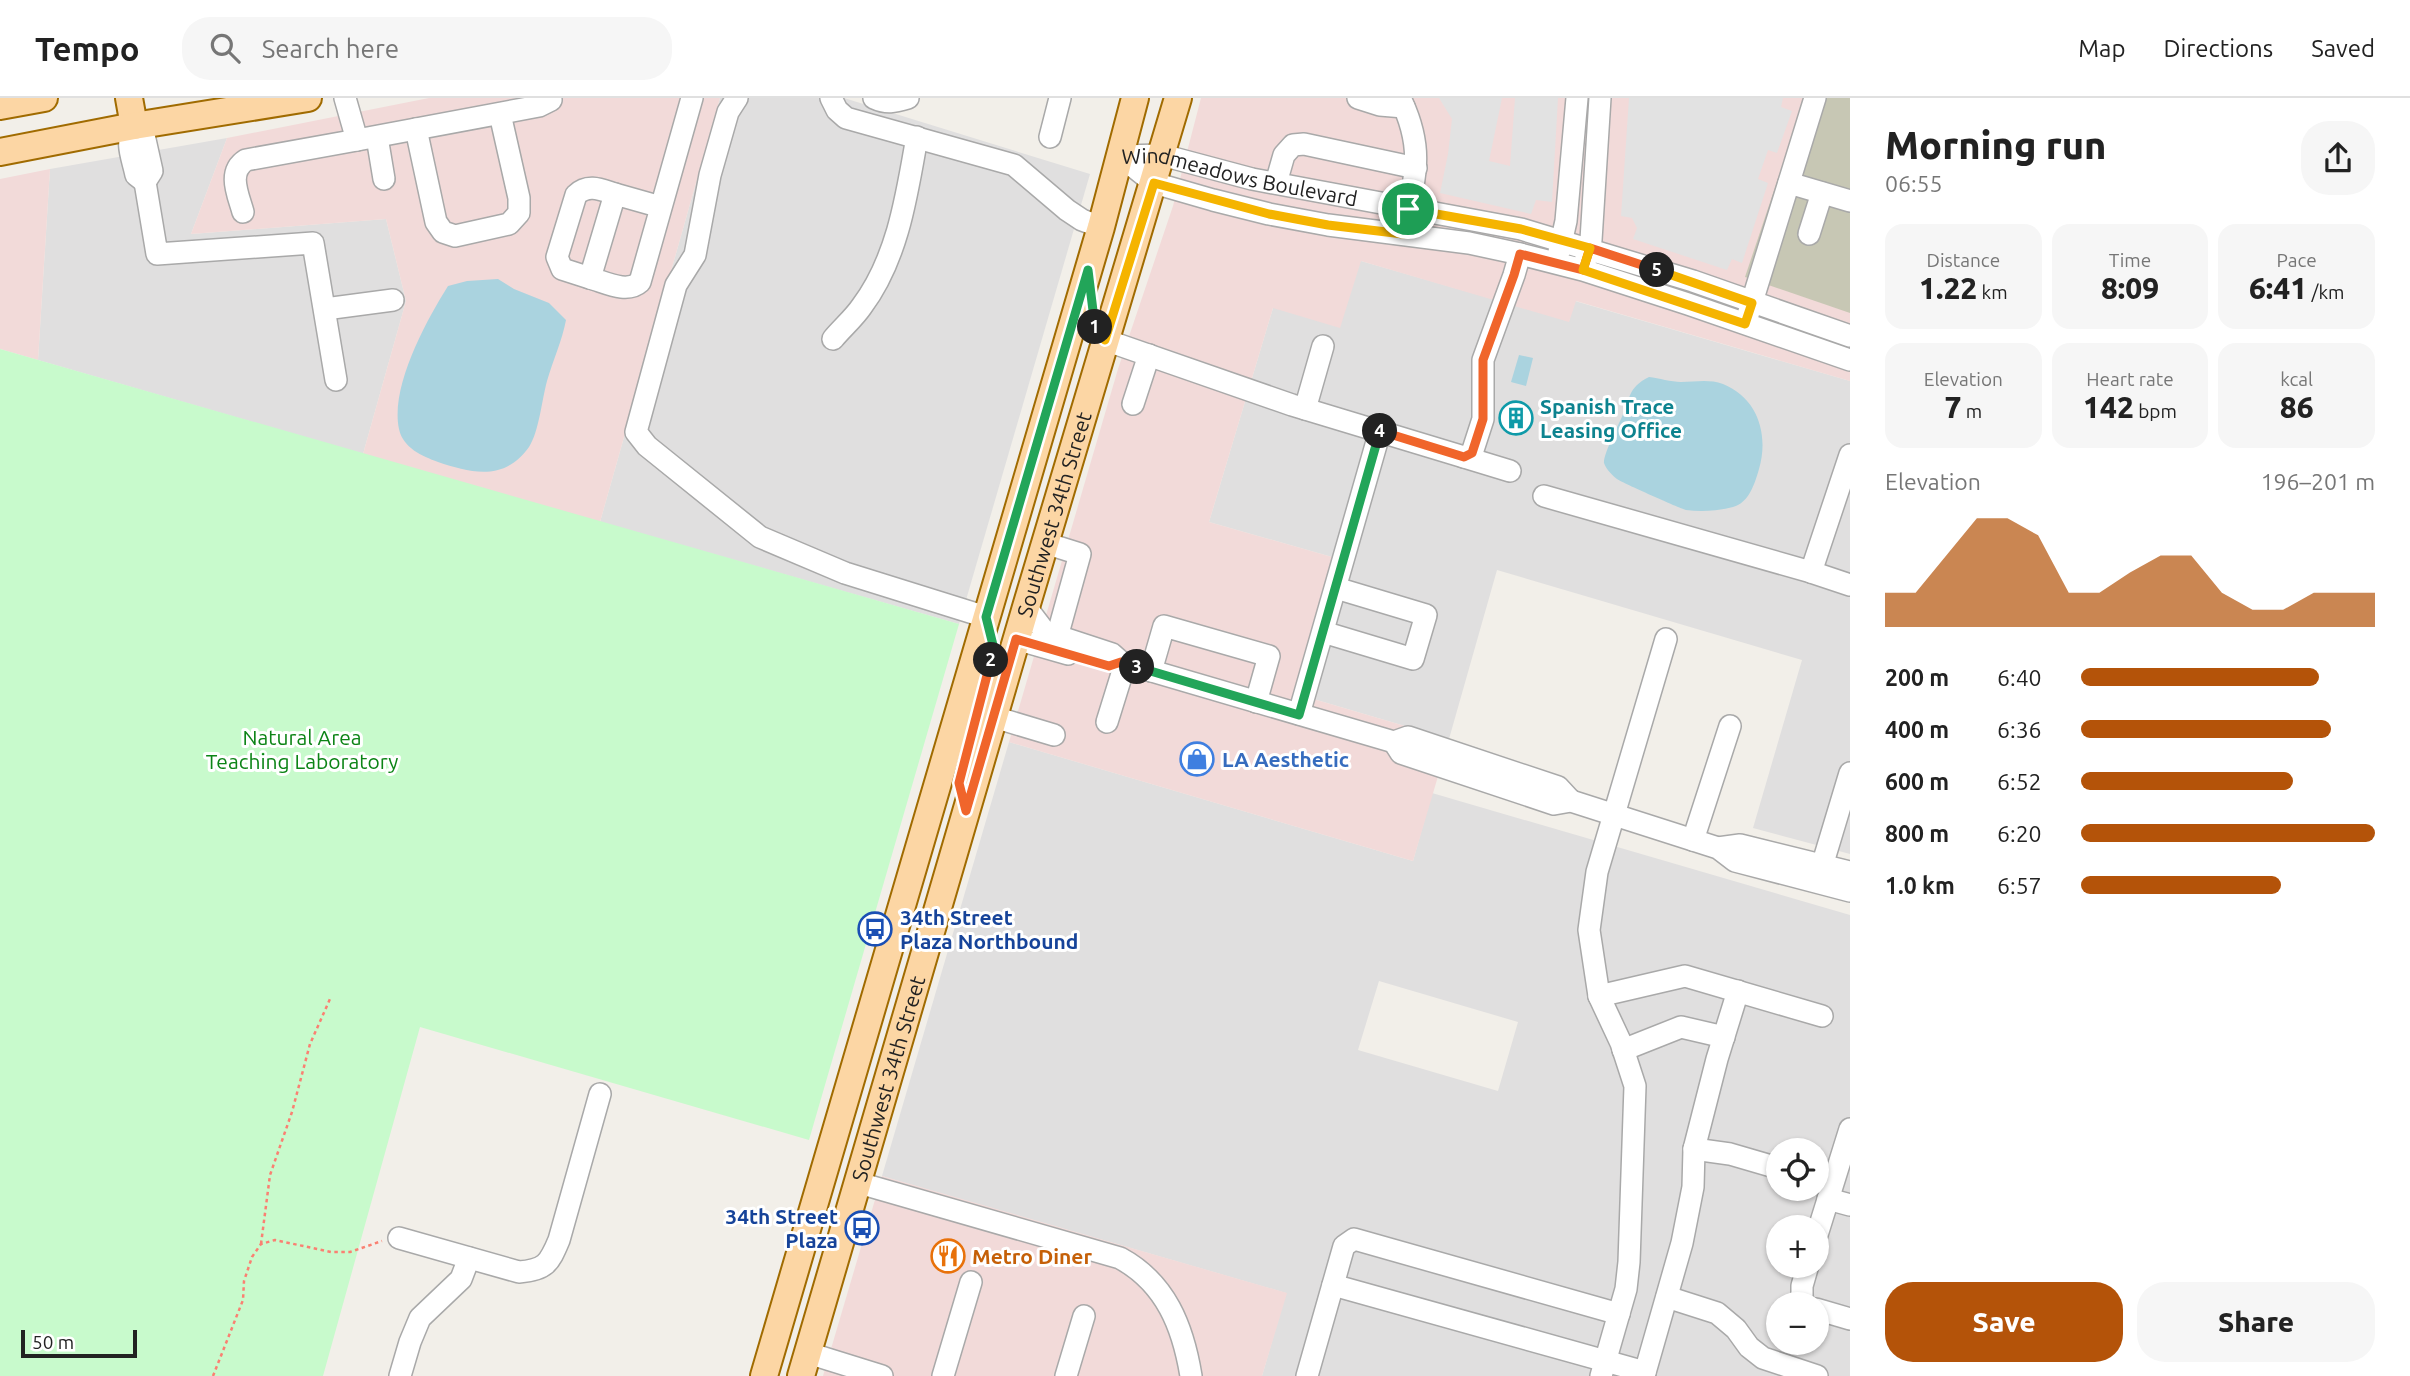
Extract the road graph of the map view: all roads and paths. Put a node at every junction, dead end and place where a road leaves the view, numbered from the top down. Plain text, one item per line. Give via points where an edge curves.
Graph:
1 (44, 98) edge
2 (130, 98) edge
3 (308, 98) edge
4 (345, 98) edge
5 (692, 98) edge
6 (737, 98) edge
7 (831, 98) edge
8 (908, 98) edge
9 (1060, 98) edge
10 (1135, 98) edge
11 (1178, 98) edge
12 (1358, 98) edge
13 (1577, 98) edge
14 (1600, 98) edge
15 (1815, 98) edge
16 (554, 99) edge
17 (864, 99) edge
18 (1402, 102) edge
19 (0, 106) edge
20 (500, 114) junction
21 (134, 126) junction
22 (416, 129) junction
23 (917, 137) junction
24 (1050, 137) dead end
25 (367, 138) junction
26 (0, 152) edge
27 (1162, 155) junction
28 (1120, 156) junction
29 (1416, 168) junction
30 (384, 179) dead end
31 (1154, 183) junction
32 (1276, 183) junction
33 (1789, 183) junction
34 (1822, 193) junction
35 (615, 194) junction
36 (1850, 201) edge
37 (661, 207) junction
38 (1408, 209) junction
39 (243, 212) dead end
40 (1101, 227) junction
41 (1403, 234) junction
42 (1809, 234) dead end
43 (1562, 240) junction
44 (1590, 248) junction
45 (1520, 254) junction
46 (1556, 263) junction
47 (1088, 270) junction
48 (1583, 270) junction
49 (590, 278) junction
50 (393, 300) dead end
51 (1752, 303) junction
52 (325, 309) junction
53 (1745, 324) junction
54 (1850, 336) edge
55 (833, 339) dead end
56 (1105, 340) junction
57 (1323, 346) dead end
58 (1149, 355) junction
59 (1850, 360) edge
60 (336, 380) dead end
61 (1133, 404) dead end
62 (1305, 409) junction
63 (1380, 431) junction
64 (1464, 457) junction
65 (1033, 458) junction
66 (1848, 469) edge
67 (1510, 471) dead end
68 (1544, 496) dead end
69 (1045, 543) junction
70 (1811, 572) junction
71 (1850, 585) edge
72 (1336, 588) junction
73 (1028, 598) junction
74 (1068, 599) junction
75 (986, 617) junction
76 (1323, 632) junction
77 (1057, 637) junction
78 (1016, 639) junction
79 (1666, 639) dead end
80 (1123, 663) junction
81 (1151, 671) junction
82 (1256, 702) junction
83 (1299, 715) junction
84 (994, 717) junction
85 (1108, 722) dead end
86 (1730, 726) dead end
87 (1054, 735) dead end
88 (1850, 773) edge
89 (966, 811) junction
90 (1614, 815) junction
91 (1693, 840) junction
92 (1718, 848) junction
93 (1822, 866) junction
94 (1850, 872) edge
95 (1850, 891) edge
96 (1738, 991) junction
97 (1599, 996) junction
98 (330, 999) dead end
99 (1822, 1016) dead end
100 (1724, 1037) junction
101 (1623, 1050) junction
102 (600, 1094) dead end
103 (1850, 1129) edge
104 (1695, 1149) junction
105 (1766, 1164) edge
106 (859, 1182) junction
107 (1829, 1196) edge
108 (1829, 1199) edge
109 (1850, 1205) edge
110 (809, 1224) junction
111 (399, 1238) joint
112 (261, 1244) junction
113 (469, 1258) junction
114 (971, 1282) dead end
115 (1333, 1285) junction
116 (1667, 1297) junction
117 (1829, 1312) edge
118 (1619, 1314) junction
119 (1084, 1316) dead end
120 (1850, 1319) edge
121 (805, 1365) edge
122 (1603, 1369) edge
123 (1645, 1374) edge
124 (213, 1376) edge
125 (400, 1376) edge
126 (764, 1376) edge
127 (882, 1376) edge
128 (943, 1376) edge
129 (1066, 1376) edge
130 (1191, 1376) edge
131 (1307, 1376) edge
132 (1817, 1376) edge

1 - 19 main road
2 - 21 main road
3 - 21 main road
4 - 25 street
5 - 37 street
6 - 75 street via 728,113 710,175 695,255 676,285 636,432 647,446 760,537 845,573
7 - 23 street via 846,118
8 - 17 street via 891,103
9 - 24 street
10 - 28 main road, Southwest 34th Street
11 - 27 main road, Southwest 34th Street
12 - 18 street via 1380,105
13 - 43 street
14 - 44 street
15 - 33 street
16 - 20 street
18 - 29 street via 1411,123
20 - 22 street
20 - 22 street via 519,213 509,224 455,236 443,232 436,222
21 - 26 main road
21 - 52 street via 144,135 152,171 145,182 157,254 313,243
22 - 25 street
23 - 40 street via 1014,165 1067,210
23 - 55 street via 903,214 880,276 863,306
25 - 30 street
25 - 39 street via 239,164 235,181
27 - 28 street, Windmeadows Boulevard
27 - 31 main road, Southwest 34th Street
27 - 32 street, Windmeadows Boulevard
28 - 31 street, Windmeadows Boulevard
28 - 40 main road, Southwest 34th Street
29 - 32 street via 1293,145 1284,155
29 - 38 street
31 - 41 street, Windmeadows Boulevard via 1269,214
31 - 56 main road, Southwest 34th Street
32 - 38 street, Windmeadows Boulevard
33 - 34 street
33 - 51 street
34 - 36 street
34 - 42 street
35 - 37 street
35 - 49 street
35 - 49 street via 594,188 576,195 557,257 562,269
37 - 49 street via 640,282 627,288
38 - 41 street
38 - 43 street, Windmeadows Boulevard
40 - 47 main road, Southwest 34th Street
41 - 45 street, Windmeadows Boulevard
43 - 44 street, Windmeadows Boulevard
43 - 46 street
44 - 48 street
44 - 51 street, Windmeadows Boulevard
45 - 46 street, Windmeadows Boulevard
45 - 64 street via 1483,360 1483,419 1472,453
46 - 48 street, Windmeadows Boulevard
47 - 56 main road via 1092,319
47 - 65 main road, Southwest 34th Street
48 - 53 street, Windmeadows Boulevard
50 - 52 street
51 - 53 street
51 - 54 street, Windmeadows Boulevard
52 - 60 street
53 - 59 street, Windmeadows Boulevard
56 - 58 street
56 - 69 main road, Southwest 34th Street
57 - 62 street
58 - 61 street
58 - 62 street
62 - 63 street
63 - 64 street
63 - 72 street
64 - 67 street
65 - 75 main road, Southwest 34th Street
65 - 78 main road via 1036,506 1007,610
66 - 70 street
68 - 70 street
69 - 73 main road, Southwest 34th Street
69 - 74 street via 1080,554
70 - 71 street
72 - 76 street
72 - 76 street via 1426,615 1413,659
73 - 74 street
73 - 77 street via 1045,632
73 - 78 main road, Southwest 34th Street
74 - 77 street
75 - 89 main road via 993,645 990,665 959,783
75 - 110 main road, Southwest 34th Street
76 - 83 street
77 - 80 street via 1112,654
78 - 80 street via 1109,666
78 - 84 main road, Southwest 34th Street
79 - 90 street
80 - 81 street
80 - 85 street
81 - 82 street
81 - 82 street via 1164,626 1269,656
82 - 83 street
83 - 90 street via 1394,743 1408,737 1558,787 1571,801
84 - 87 street
84 - 89 main road, Southwest 34th Street
86 - 91 street
88 - 93 street
89 - 106 main road, Southwest 34th Street
90 - 91 street
90 - 97 street via 1597,872 1589,930
91 - 92 street
92 - 93 street via 1740,845
92 - 95 street via 1735,861
93 - 94 street
96 - 97 street via 1685,976
96 - 99 street
96 - 100 street
97 - 101 street
98 - 112 path via 310,1044 270,1175
100 - 101 street via 1681,1027
100 - 104 street
101 - 118 street via 1634,1086 1629,1262
102 - 113 street via 550,1261 536,1271 519,1272
103 - 107 street
104 - 105 street
104 - 116 street via 1693,1187
106 - 121 main road, Southwest 34th Street
106 - 130 street via 1121,1258 1138,1268 1165,1296 1177,1321
108 - 109 street
110 - 121 main road via 814,1248 795,1332
110 - 126 main road, Southwest 34th Street
111 - 112 path via 350,1252 275,1240
111 - 113 street
112 - 124 path via 252,1256 243,1300
113 - 125 street via 461,1279 420,1318
114 - 128 street
115 - 118 street via 1344,1246 1354,1239
115 - 122 street
115 - 131 street
116 - 123 street
116 - 132 street via 1717,1314 1763,1358
117 - 120 street
118 - 122 street
119 - 129 street
121 - 127 street
122 - 123 street

